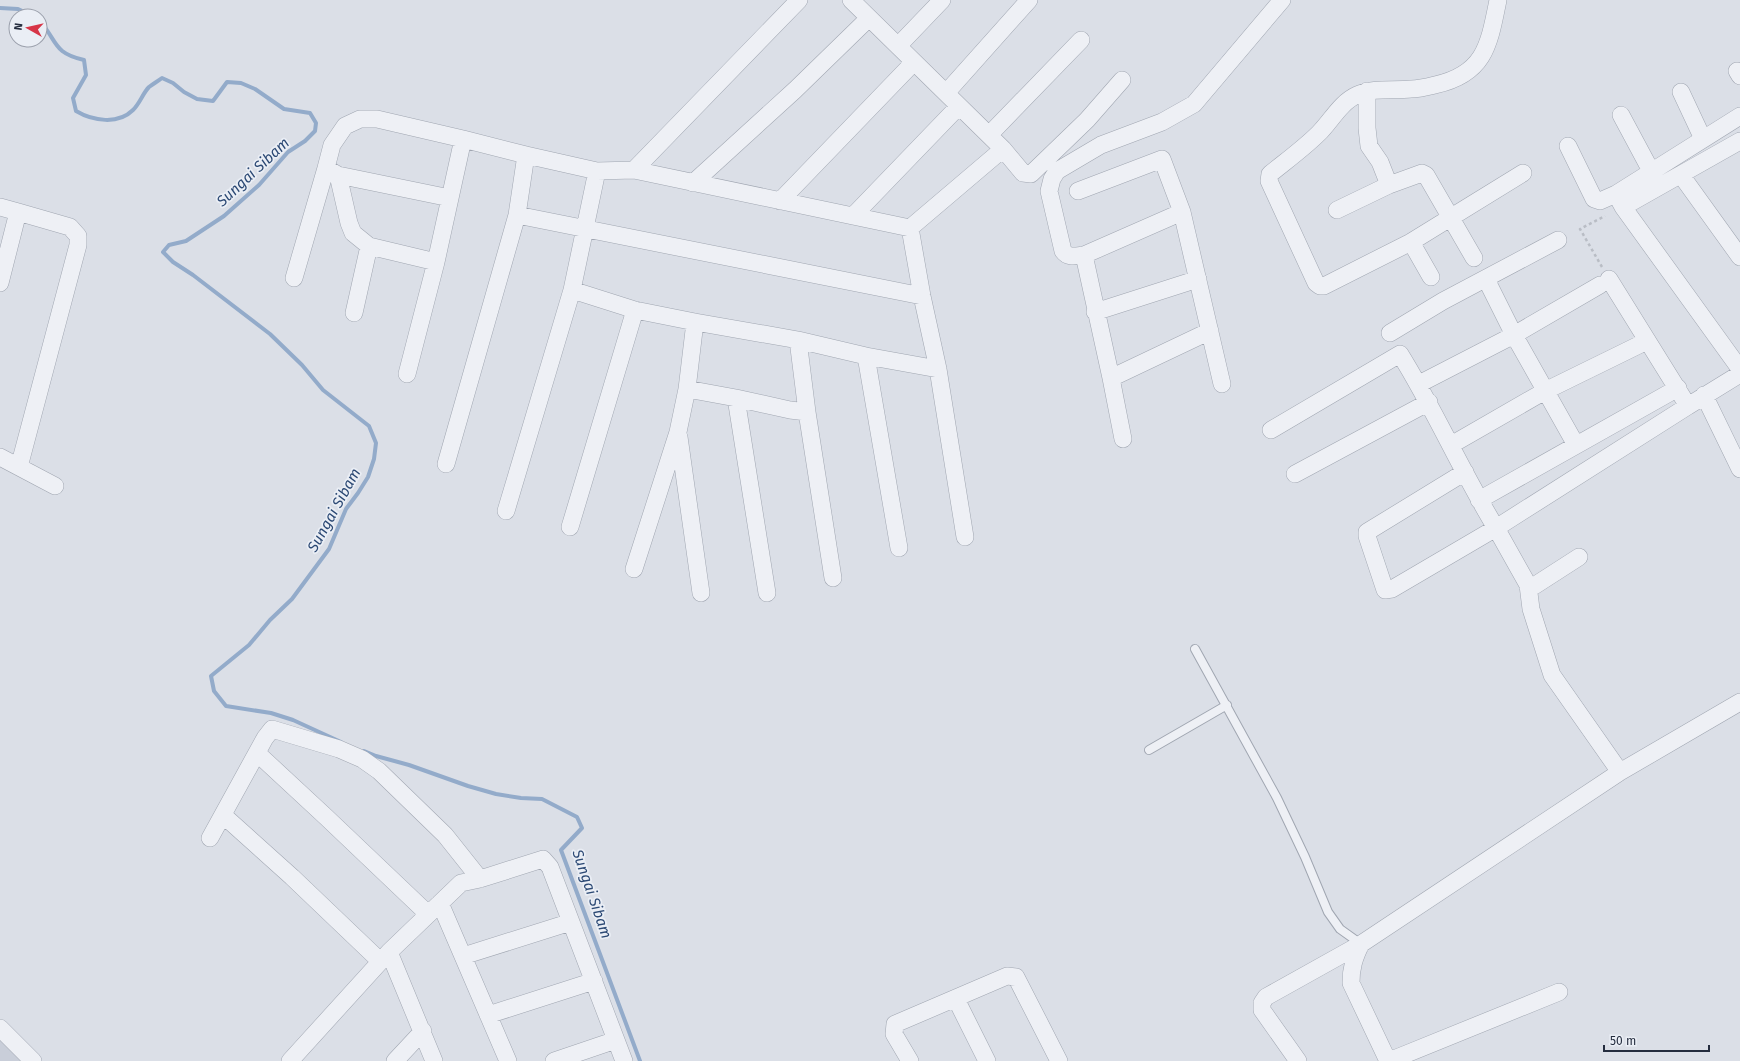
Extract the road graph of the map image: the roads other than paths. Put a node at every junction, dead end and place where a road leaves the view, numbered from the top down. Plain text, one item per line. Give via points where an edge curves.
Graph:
1 (799, 0) edge
2 (853, 0) edge
3 (942, 0) edge
4 (1029, 0) edge
5 (1282, 0) edge
6 (1498, 0) edge
7 (869, 18) junction
8 (1081, 40) dead end
9 (898, 46) junction
10 (914, 62) junction
11 (1122, 80) dead end
12 (1367, 91) junction
13 (946, 92) junction
14 (1681, 92) dead end
15 (959, 106) junction
16 (1621, 115) dead end
17 (1740, 116) edge
18 (989, 135) junction
19 (463, 139) junction
20 (1703, 139) junction
21 (1568, 146) dead end
22 (1738, 146) edge
23 (1003, 149) junction
24 (526, 155) junction
25 (634, 170) junction
26 (332, 171) junction
27 (597, 171) junction
28 (1651, 171) junction
29 (1523, 173) dead end
30 (1682, 175) junction
31 (693, 183) junction
32 (1389, 185) junction
33 (1078, 191) dead end
34 (450, 198) junction
35 (1619, 200) junction
36 (780, 201) junction
37 (0, 207) edge
38 (1337, 210) dead end
39 (18, 212) junction
40 (1182, 212) junction
41 (517, 215) junction
42 (853, 216) junction
43 (1451, 217) junction
44 (584, 228) junction
45 (910, 228) junction
46 (1558, 240) dead end
47 (1411, 242) junction
48 (369, 246) junction
49 (1084, 255) junction
50 (1740, 257) edge
51 (1474, 258) dead end
52 (436, 262) junction
53 (1431, 277) dead end
54 (294, 278) dead end
55 (1198, 279) junction
56 (1486, 279) junction
57 (0, 283) edge
58 (572, 290) junction
59 (922, 296) junction
60 (635, 310) junction
61 (1095, 312) junction
62 (354, 314) dead end
63 (695, 322) junction
64 (1210, 331) junction
65 (1390, 333) dead end
66 (1514, 335) junction
67 (798, 340) junction
68 (1647, 341) junction
69 (866, 356) junction
70 (938, 369) junction
71 (1740, 369) edge
72 (407, 374) dead end
73 (1740, 374) edge
74 (1111, 378) junction
75 (1222, 384) dead end
76 (1419, 384) junction
77 (1678, 388) junction
78 (687, 389) junction
79 (1545, 391) junction
80 (1704, 395) junction
81 (736, 398) junction
82 (1429, 402) junction
83 (1688, 406) junction
84 (807, 412) junction
85 (1271, 430) dead end
86 (678, 432) junction
87 (1123, 439) dead end
88 (1451, 445) junction
89 (1576, 445) junction
90 (0, 457) edge
91 (1738, 460) edge
92 (446, 464) dead end
93 (19, 467) junction
94 (1465, 472) junction
95 (1295, 474) dead end
96 (55, 486) dead end
97 (1479, 500) junction
98 (506, 511) dead end
99 (570, 527) dead end
100 (1496, 528) junction
101 (965, 537) dead end
102 (899, 548) dead end
103 (1579, 557) dead end
104 (634, 569) dead end
105 (833, 578) dead end
106 (1528, 585) junction
107 (767, 593) dead end
108 (701, 594) dead end
109 (1195, 649) dead end
110 (1740, 702) edge
111 (1227, 705) junction
112 (1149, 750) dead end
113 (257, 753) junction
114 (1620, 772) junction
115 (223, 815) junction
116 (210, 838) dead end
117 (480, 879) junction
118 (434, 909) junction
119 (571, 922) junction
120 (1361, 944) junction
121 (463, 956) junction
122 (384, 957) junction
123 (594, 981) junction
124 (1559, 992) dead end
125 (956, 999) junction
126 (488, 1015) junction
127 (0, 1028) edge
128 (423, 1031) junction
129 (616, 1040) junction
130 (33, 1061) edge
131 (290, 1061) edge
132 (395, 1061) edge
133 (434, 1061) edge
134 (508, 1061) edge
135 (554, 1061) edge
136 (624, 1061) edge
137 (910, 1061) edge
138 (987, 1061) edge
139 (1059, 1061) edge
140 (1298, 1061) edge
141 (1388, 1061) edge

1 - 25 street
2 - 7 street
3 - 9 street
4 - 13 street
5 - 49 street via 1194,104 1162,122 1101,145 1054,175 1049,191 1063,250 1066,255
6 - 12 street via 1488,42 1481,58 1462,76 1417,89
7 - 9 street
7 - 31 street
8 - 18 street
9 - 10 street
10 - 13 street
10 - 36 street
11 - 23 street via 1087,120 1031,174 1023,173
12 - 32 street via 1367,128 1370,146
12 - 47 street via 1349,99 1311,140 1270,174 1269,181 1316,283 1320,286
13 - 15 street
14 - 20 street
15 - 18 street
15 - 42 street
16 - 28 street
17 - 20 street
18 - 23 street
19 - 24 street
19 - 26 street via 377,119 360,119 345,126 332,146
19 - 34 street
20 - 28 street
21 - 35 street via 1594,199
22 - 30 street
23 - 45 street
24 - 27 street
24 - 41 street
25 - 27 street
25 - 31 street
26 - 34 street
26 - 48 street via 348,223 353,233
26 - 54 street
27 - 44 street
28 - 35 street
29 - 43 street
30 - 35 street
30 - 50 street
31 - 36 street
32 - 38 street
32 - 43 street via 1422,173 1426,175
33 - 40 street via 1162,159
34 - 52 street
35 - 71 street
36 - 42 street
37 - 39 street
39 - 57 street
39 - 93 street via 70,227 78,236 78,245
40 - 49 street
40 - 55 street
41 - 44 street
41 - 92 street
42 - 45 street
43 - 47 street
43 - 51 street
44 - 58 street
44 - 59 street
45 - 59 street
46 - 56 street
47 - 53 street
48 - 52 street
48 - 62 street
49 - 61 street
52 - 72 street
55 - 61 street
55 - 64 street
56 - 65 street
56 - 66 street
58 - 60 street
58 - 98 street
59 - 70 street
60 - 63 street
60 - 99 street
61 - 74 street
63 - 67 street
63 - 78 street
64 - 74 street
64 - 75 street
66 - 68 street via 1605,282
66 - 76 street
66 - 79 street
67 - 69 street
67 - 84 street
68 - 77 street
68 - 79 street
69 - 70 street
69 - 102 street
70 - 101 street
73 - 80 street
74 - 87 street
76 - 82 street
76 - 85 street via 1400,354
77 - 83 street
77 - 89 street
78 - 81 street
78 - 86 street
79 - 88 street
79 - 89 street
80 - 83 street
80 - 91 street
81 - 84 street
81 - 107 street
82 - 88 street
82 - 95 street
83 - 100 street
84 - 105 street
86 - 104 street
86 - 108 street
88 - 94 street
89 - 97 street
90 - 93 street
93 - 96 street
94 - 97 street
94 - 100 street via 1367,532 1385,590 1392,589
97 - 100 street
100 - 106 street
103 - 106 street via 1534,586
106 - 114 street via 1531,609 1552,675
109 - 111 lane
110 - 114 street
111 - 112 lane
111 - 120 lane via 1290,823 1328,912 1340,929
113 - 115 street
113 - 117 street via 272,729 339,749 362,759 379,771 445,836
113 - 118 street via 326,817
114 - 120 street
115 - 116 street
115 - 122 street
117 - 118 street via 461,883
117 - 119 street via 543,859 550,867
118 - 121 street
118 - 122 street
119 - 121 street
119 - 123 street
120 - 140 street via 1266,997 1262,1003 1262,1010
120 - 141 street via 1351,970 1351,983
121 - 126 street
122 - 128 street
122 - 131 street
123 - 126 street
123 - 129 street
124 - 141 street
125 - 137 street via 895,1024 894,1034
125 - 138 street
125 - 139 street via 1007,976 1016,977
126 - 134 street
127 - 130 street
128 - 132 street
128 - 133 street
129 - 135 street
129 - 136 street

